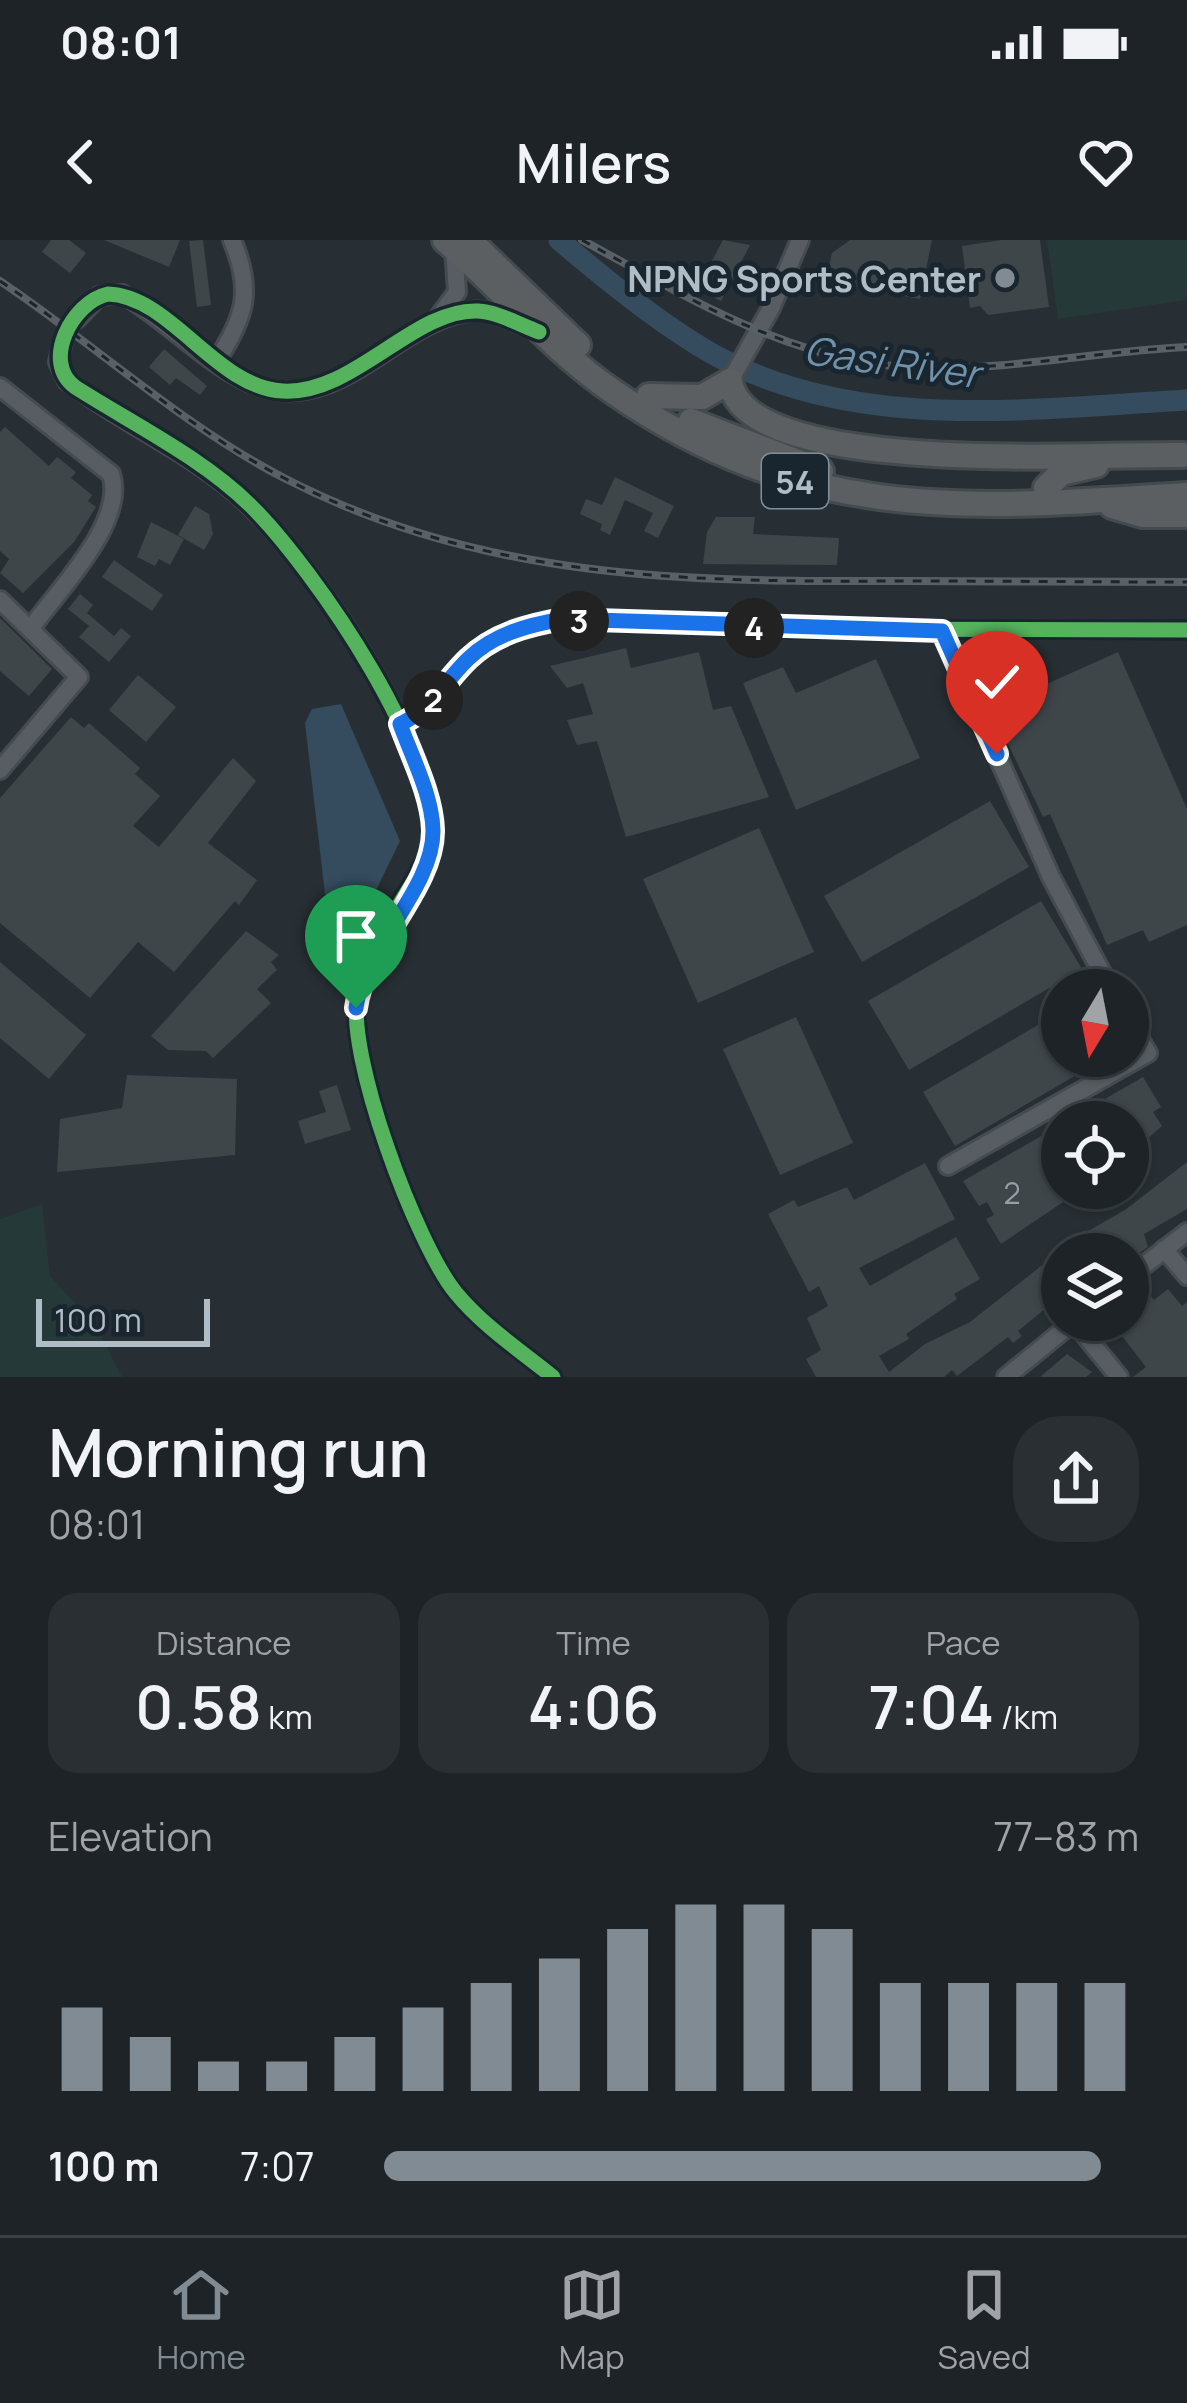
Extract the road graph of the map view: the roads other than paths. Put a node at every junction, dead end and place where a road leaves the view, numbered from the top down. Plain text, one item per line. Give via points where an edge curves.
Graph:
1 (232, 240) edge
2 (800, 240) edge
3 (456, 243) edge
4 (77, 320) dead end
5 (432, 324) junction
6 (539, 332) junction
7 (63, 341) dead end
8 (217, 360) junction
9 (732, 377) junction
10 (0, 387) edge
11 (649, 396) junction
12 (1185, 463) edge
13 (1187, 495) edge
14 (1092, 501) junction
15 (1187, 515) edge
16 (0, 600) edge
17 (31, 628) junction
18 (1187, 630) edge
19 (942, 631) junction
20 (400, 724) junction
21 (0, 770) edge
22 (1100, 969) edge
23 (1104, 1077) edge
24 (948, 1166) dead end
25 (1187, 1232) edge
26 (1164, 1249) junction
27 (1149, 1261) edge
28 (1187, 1276) edge
29 (1050, 1341) edge
30 (1091, 1341) edge
31 (553, 1377) edge
32 (1006, 1377) edge
33 (1120, 1377) edge

1 - 8 street via 247,294
2 - 9 street
3 - 5 street via 457,292
3 - 6 highway, 54
3 - 11 highway, 54
4 - 8 street via 99,296 122,294
5 - 6 street via 472,310
5 - 8 street via 372,361 298,391 262,388
6 - 14 highway, 54 via 672,429 793,481 933,506
7 - 20 street via 58,362 67,381 249,504 343,619
9 - 11 highway via 702,397
9 - 12 highway via 732,396 752,415 862,447 943,458 1091,452
10 - 17 street via 111,473 116,494 109,519
11 - 12 highway, 54 via 752,448 847,478 964,491 1046,488 1080,467
13 - 14 highway, 54
14 - 15 highway via 1143,515
16 - 17 street
17 - 21 street via 78,674 77,683
18 - 19 street
19 - 20 street via 563,619 488,644 422,713
19 - 22 street
20 - 31 street via 433,837 358,991 365,1063 413,1221 438,1266 471,1310
23 - 24 street
25 - 26 street
26 - 27 street
26 - 28 street
29 - 32 street
30 - 33 street

